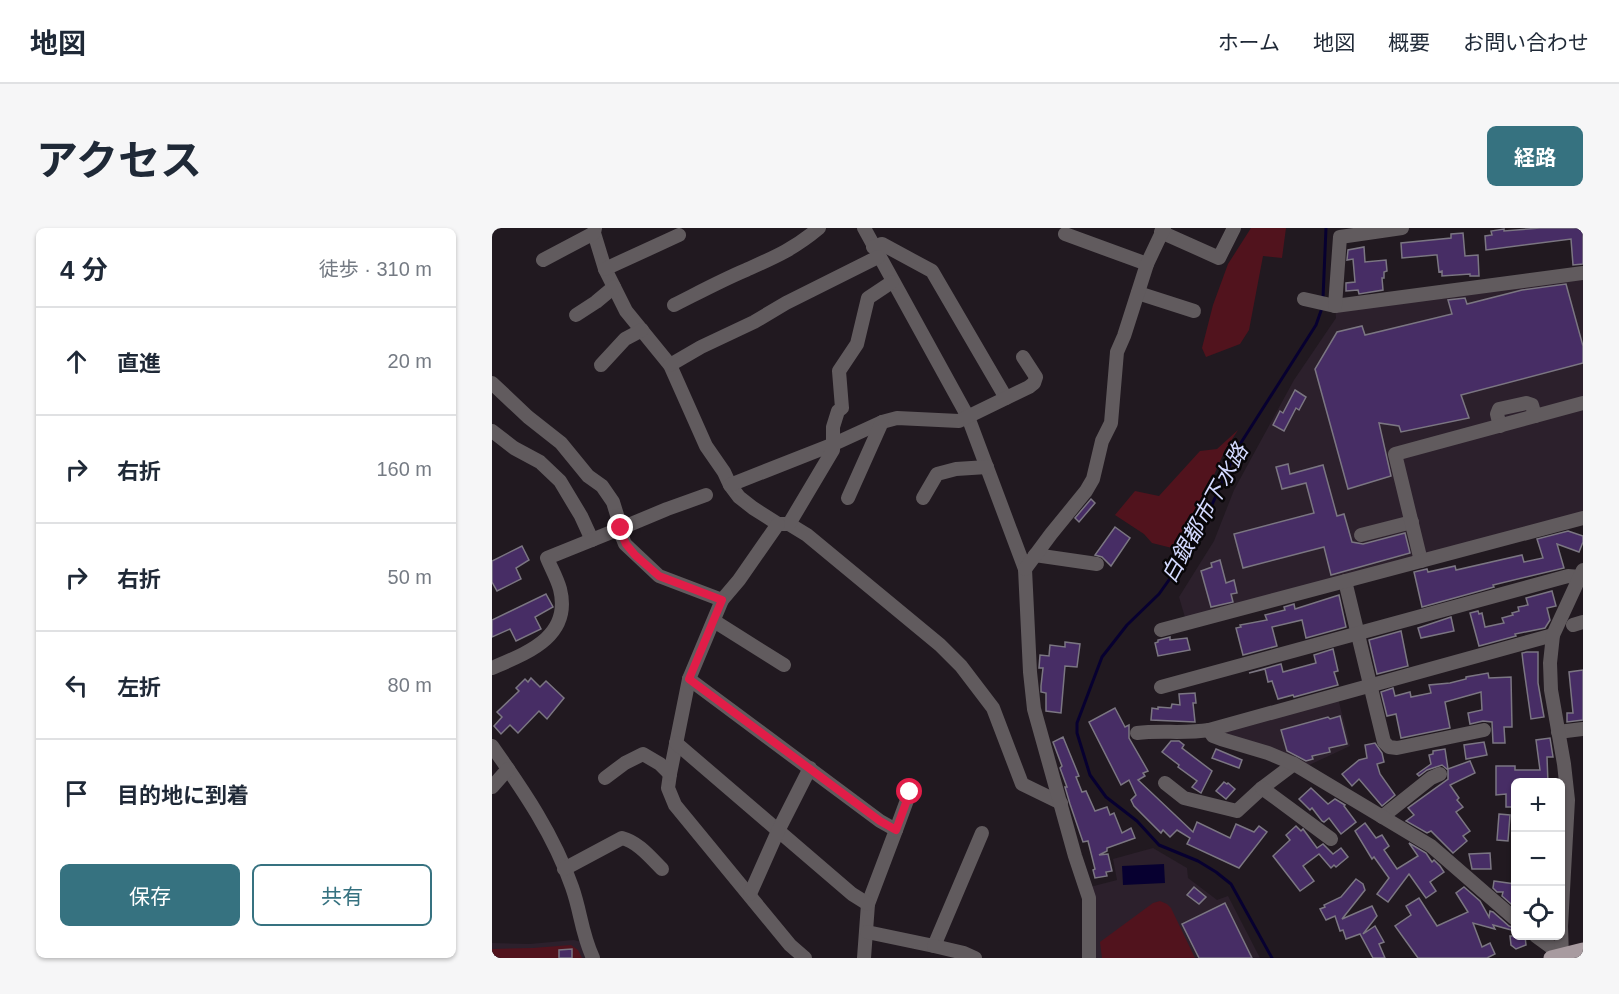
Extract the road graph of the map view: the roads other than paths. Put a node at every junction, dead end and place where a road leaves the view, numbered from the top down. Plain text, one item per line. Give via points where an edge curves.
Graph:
1 (819, 228) edge
2 (864, 228) edge
3 (1234, 228) edge
4 (1402, 228) edge
5 (595, 230) edge
6 (1162, 230) edge
7 (1065, 234) dead end
8 (679, 235) dead end
9 (875, 252) junction
10 (543, 260) dead end
11 (1146, 264) junction
12 (605, 269) junction
13 (1583, 273) edge
14 (892, 282) junction
15 (614, 287) junction
16 (1138, 293) junction
17 (1304, 299) dead end
18 (674, 305) dead end
19 (1335, 306) junction
20 (1194, 311) dead end
21 (576, 315) dead end
22 (642, 330) junction
23 (1023, 357) dead end
24 (601, 364) dead end
25 (670, 365) junction
26 (492, 383) edge
27 (1006, 398) junction
28 (1582, 408) edge
29 (968, 417) junction
30 (882, 422) junction
31 (492, 431) edge
32 (834, 444) junction
33 (987, 466) junction
34 (730, 485) junction
35 (706, 495) dead end
36 (848, 498) dead end
37 (923, 498) dead end
38 (1583, 519) edge
39 (1412, 522) junction
40 (783, 524) junction
41 (620, 529) junction
42 (1361, 535) dead end
43 (592, 540) junction
44 (1035, 555) junction
45 (1421, 561) junction
46 (1097, 564) dead end
47 (1025, 569) junction
48 (1582, 574) edge
49 (1345, 582) junction
50 (1577, 594) edge
51 (722, 600) junction
52 (714, 621) junction
53 (1161, 630) dead end
54 (1359, 633) junction
55 (1553, 635) junction
56 (784, 665) dead end
57 (492, 668) edge
58 (689, 679) junction
59 (1372, 684) junction
60 (1161, 687) dead end
61 (1583, 729) edge
62 (1209, 730) junction
63 (1484, 730) dead end
64 (1558, 732) junction
65 (1137, 733) dead end
66 (676, 743) junction
67 (492, 746) edge
68 (1294, 764) junction
69 (810, 768) junction
70 (508, 769) junction
71 (670, 774) junction
72 (1440, 774) dead end
73 (605, 778) dead end
74 (1165, 783) dead end
75 (492, 787) edge
76 (1262, 788) junction
77 (910, 792) dead end
78 (1060, 802) junction
79 (1382, 817) junction
80 (896, 830) junction
81 (778, 831) junction
82 (982, 832) dead end
83 (1331, 839) dead end
84 (564, 869) junction
85 (662, 869) dead end
86 (750, 894) junction
87 (868, 904) junction
88 (1511, 916) edge
89 (867, 932) junction
90 (1540, 940) edge
91 (934, 946) junction
92 (1583, 950) edge
93 (1558, 957) edge
94 (593, 958) edge
95 (805, 958) edge
96 (864, 958) edge
97 (975, 958) edge
98 (1089, 958) edge

1 - 18 street via 772,260
2 - 9 street
3 - 6 street via 1219,258
4 - 19 street via 1340,237
5 - 10 street
5 - 12 street
6 - 11 street
7 - 11 street
8 - 12 street
9 - 14 street
9 - 25 street
9 - 27 street via 882,244 932,271
11 - 16 street
12 - 15 street
13 - 19 street
14 - 29 street
14 - 32 street via 868,298 857,344 839,371 842,408 833,427
15 - 21 street
15 - 22 street via 626,311
16 - 20 street
16 - 44 street via 1117,352 1111,423 1102,441 1093,479
17 - 19 street
22 - 24 street via 625,339
22 - 25 street
23 - 27 street via 1036,377 1034,383
25 - 34 street via 706,446
26 - 41 street via 561,443 588,476 602,486 613,502
27 - 29 street
28 - 39 street via 1535,416 1395,454
29 - 30 street via 960,421 897,418
29 - 33 street
30 - 32 street
30 - 36 street
31 - 43 street via 540,462 560,481
32 - 34 street
32 - 40 street
33 - 37 street via 937,474
33 - 47 street
34 - 40 street via 753,508
35 - 41 street
38 - 45 street
39 - 42 street
39 - 45 street
40 - 51 street
40 - 78 street via 820,545 961,666 993,708 1022,784
41 - 43 street
41 - 51 street via 635,555 659,576
43 - 57 street via 547,558 560,589 562,607 552,633 527,653
44 - 46 street
44 - 47 street
45 - 49 street
47 - 78 street via 1034,709
48 - 50 street
48 - 54 street
49 - 53 street
49 - 54 street
50 - 55 street
51 - 52 street
52 - 56 street
52 - 58 street
54 - 59 street
54 - 60 street
55 - 59 street
55 - 64 street via 1550,663
58 - 66 street
58 - 69 street
59 - 62 street
59 - 63 street via 1384,742 1389,747
61 - 64 street
62 - 65 street
62 - 68 street via 1213,736
64 - 93 street via 1568,800
66 - 71 street
66 - 81 street
67 - 70 street
68 - 76 street
68 - 79 street
69 - 80 street
69 - 81 street
70 - 75 street
70 - 84 street via 548,831
71 - 73 street via 643,754
71 - 86 street via 668,788 675,805
72 - 79 street
74 - 76 street via 1184,798 1237,811
76 - 83 street
77 - 80 street
78 - 98 street via 1089,898
79 - 88 street via 1431,846
80 - 87 street
81 - 86 street
81 - 87 street
82 - 91 street
84 - 85 street via 622,838 639,847
84 - 94 street
86 - 95 street
87 - 89 street
89 - 91 street
89 - 96 street
90 - 93 street
91 - 97 street
92 - 93 main road

